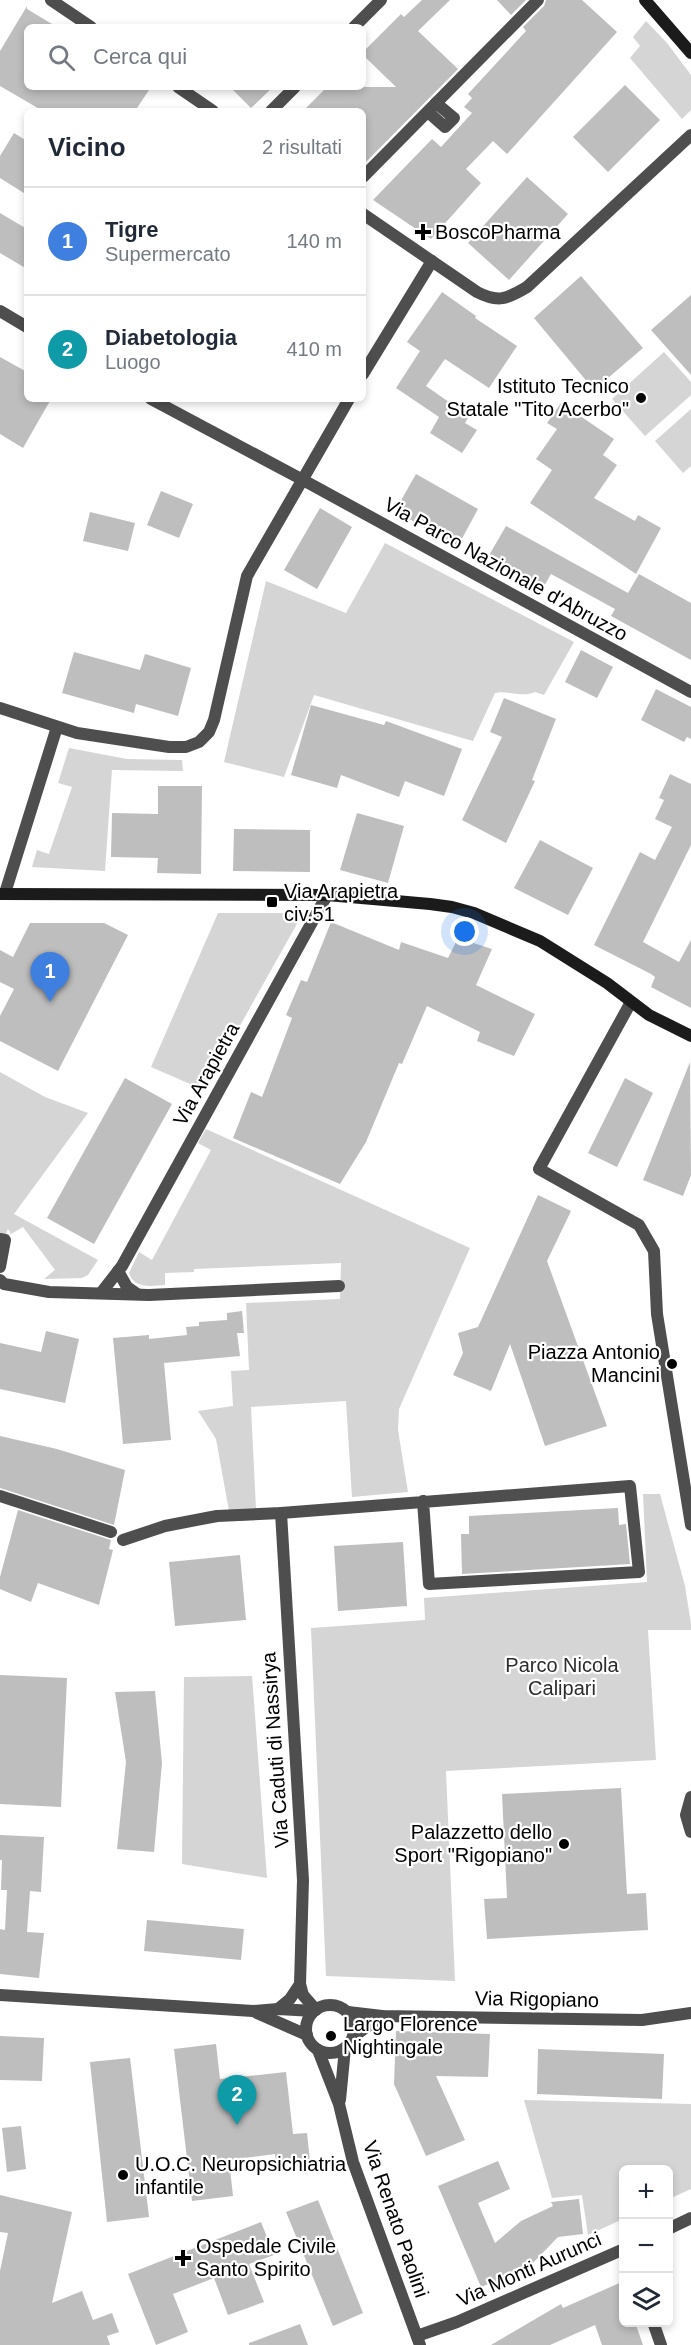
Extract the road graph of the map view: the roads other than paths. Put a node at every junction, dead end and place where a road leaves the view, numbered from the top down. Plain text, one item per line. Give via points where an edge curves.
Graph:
1 (51, 0) edge
2 (381, 0) edge
3 (538, 0) edge
4 (645, 0) edge
5 (87, 24) edge
6 (357, 24) edge
7 (691, 53) edge
8 (182, 90) edge
9 (292, 90) edge
10 (209, 108) edge
11 (274, 108) edge
12 (688, 137) edge
13 (366, 174) edge
14 (366, 216) edge
15 (432, 261) junction
16 (0, 311) edge
17 (24, 325) edge
18 (366, 369) edge
19 (157, 402) edge
20 (347, 402) edge
21 (303, 480) junction
22 (691, 692) edge
23 (0, 708) edge
24 (57, 727) junction
25 (2, 894) edge
26 (327, 895) junction
27 (631, 1002) junction
28 (691, 1035) edge
29 (0, 1239) edge
30 (0, 1267) edge
31 (118, 1271) junction
32 (0, 1280) edge
33 (339, 1286) dead end
34 (101, 1293) junction
35 (137, 1294) junction
36 (0, 1496) edge
37 (423, 1501) junction
38 (281, 1513) junction
39 (691, 1525) edge
40 (111, 1532) dead end
41 (123, 1540) dead end
42 (691, 1797) edge
43 (691, 1832) edge
44 (301, 1989) junction
45 (0, 1995) edge
46 (317, 2009) junction
47 (278, 2010) junction
48 (253, 2012) junction
49 (348, 2012) junction
50 (691, 2013) edge
51 (382, 2016) junction
52 (307, 2035) junction
53 (354, 2036) junction
54 (345, 2048) junction
55 (318, 2050) junction
56 (339, 2104) junction
57 (691, 2218) edge
58 (673, 2227) edge
59 (619, 2251) edge
60 (655, 2327) edge
61 (419, 2341) edge
62 (661, 2345) edge

1 - 5 street
2 - 6 street
3 - 13 street
4 - 7 street
8 - 10 street
9 - 11 street
12 - 15 street via 516,293 490,298
14 - 15 street
15 - 18 street
16 - 17 street
19 - 21 street, Via Parco Nazionale d'Abruzzo
20 - 21 street
21 - 22 street, Via Parco Nazionale d'Abruzzo
21 - 24 street via 247,576 212,725 204,738 186,747 158,747
23 - 24 street
24 - 25 street
25 - 26 street
26 - 27 street via 430,904 474,913 540,941
26 - 31 street, Via Arapietra
27 - 28 street
27 - 39 street via 539,1169 639,1225 654,1251 657,1314
29 - 30 street via 5,1240
31 - 34 street, Via Arapietra
31 - 35 street via 127,1287
32 - 34 street via 49,1292
33 - 35 street
34 - 35 street
36 - 40 street
37 - 37 street via 630,1486 639,1572 429,1584
37 - 38 street
38 - 41 street via 217,1516 165,1526
38 - 44 street, Via Caduti di Nassirya via 303,1880
42 - 43 street via 686,1815
44 - 46 street
44 - 47 street
45 - 48 street
46 - 47 street
46 - 49 street via 338,2006
46 - 52 street via 307,2022
47 - 48 street
48 - 52 street
49 - 51 street, Via Rigopiano
49 - 53 street via 354,2023
50 - 51 street, Via Rigopiano via 642,2020
51 - 53 street
52 - 55 street
53 - 54 street
54 - 55 street via 332,2053
54 - 56 street, Via Renato Paolini
55 - 56 street, Via Renato Paolini
56 - 61 street, Via Renato Paolini via 353,2162
57 - 58 street
59 - 61 street, Via Monti Aurunci
60 - 62 street

